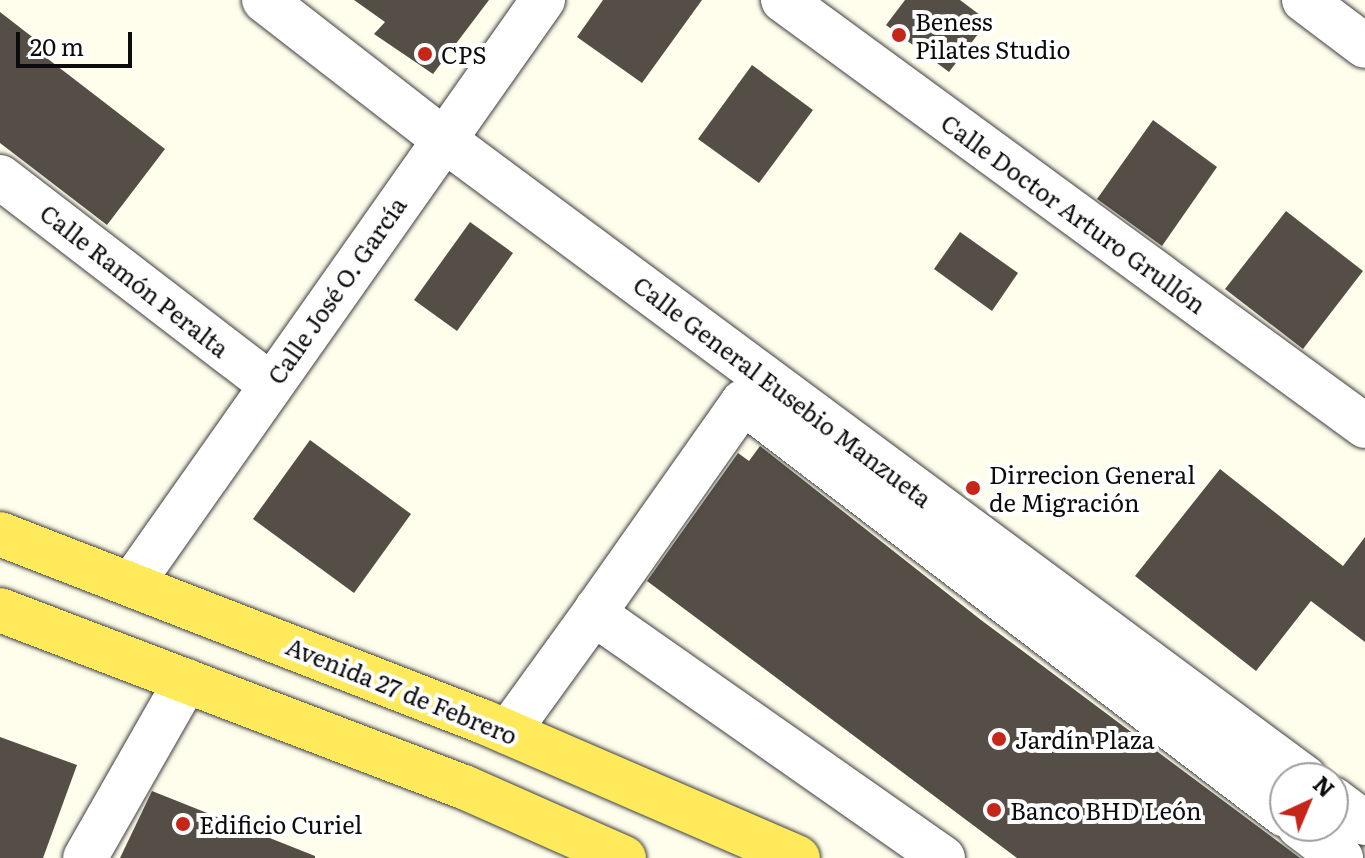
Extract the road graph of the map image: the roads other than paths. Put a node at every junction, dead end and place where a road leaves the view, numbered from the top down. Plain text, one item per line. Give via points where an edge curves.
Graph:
1 (264, 0) edge
2 (543, 0) edge
3 (783, 0) edge
4 (1304, 0) edge
5 (1355, 23) edge
6 (443, 139) junction
7 (0, 177) edge
8 (270, 384) junction
9 (1365, 426) edge
10 (0, 534) edge
11 (133, 582) junction
12 (597, 609) junction
13 (0, 610) edge
14 (186, 681) junction
15 (508, 732) junction
16 (1283, 762) edge
17 (1269, 803) edge
18 (1320, 842) edge
19 (772, 852) edge
20 (85, 858) edge
21 (624, 858) edge
22 (943, 858) edge
23 (1341, 858) edge

1 - 6 street, Calle General Eusebio Manzueta
2 - 6 street, Calle José O. García
3 - 9 street, Calle Doctor Arturo Grullón
4 - 5 street
6 - 8 street, Calle José O. García
6 - 16 street, Calle General Eusebio Manzueta
7 - 8 street, Calle Ramón Peralta
8 - 11 street, Calle José O. García
10 - 11 main road, Avenida 27 de Febrero
11 - 15 main road, Avenida 27 de Febrero
12 - 15 street
12 - 17 street via 743,402
12 - 22 street via 610,625
13 - 14 main road
14 - 20 street
14 - 21 main road via 464,787
15 - 19 main road, Avenida 27 de Febrero
18 - 23 street

